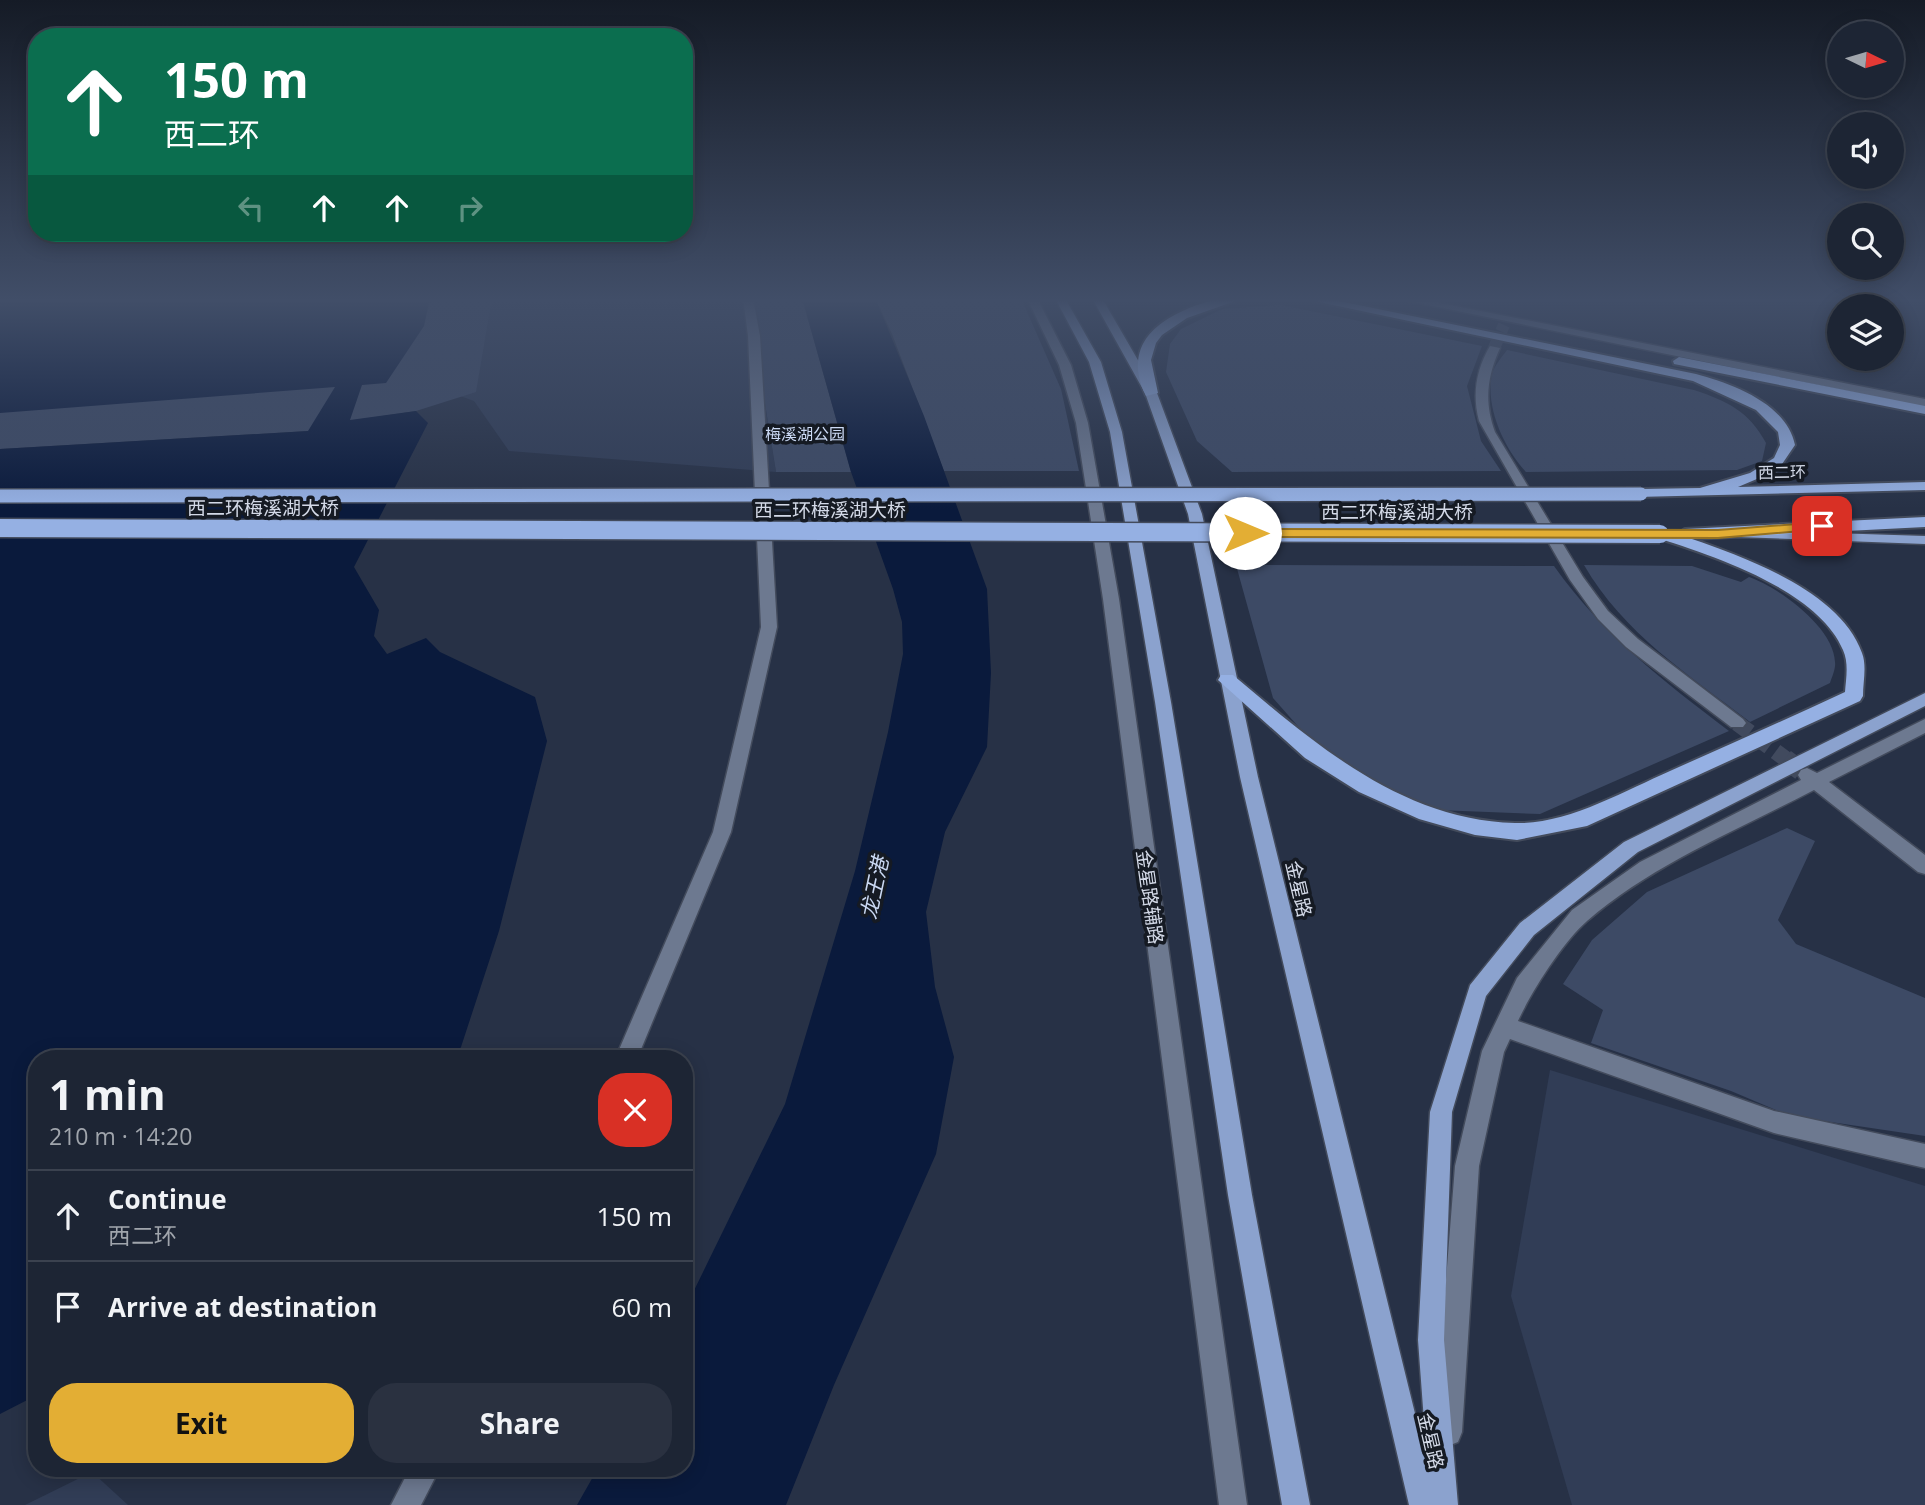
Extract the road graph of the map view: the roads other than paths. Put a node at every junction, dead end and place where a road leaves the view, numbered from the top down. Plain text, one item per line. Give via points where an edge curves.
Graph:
1 (756, 368) edge
2 (1066, 368) edge
3 (1097, 368) edge
4 (1137, 368) edge
5 (1146, 368) edge
6 (1484, 368) tunnel mouth
7 (1653, 368) edge
8 (1713, 368) edge
9 (1745, 368) edge
10 (1151, 393) junction
11 (1925, 403) edge
12 (1925, 411) edge
13 (1925, 486) edge
14 (1705, 491) junction
15 (1641, 494) joint
16 (0, 496) edge
17 (1925, 522) edge
18 (0, 528) edge
19 (1660, 534) junction
20 (1718, 534) junction
21 (1925, 540) edge
22 (1227, 680) junction
23 (1925, 699) edge
24 (1737, 723) tunnel mouth
25 (1925, 725) edge
26 (1812, 778) junction
27 (1925, 866) edge
28 (1505, 1027) junction
29 (630, 1050) edge
30 (1925, 1156) edge
31 (421, 1477) edge
32 (1437, 1503) edge
33 (405, 1505) edge
34 (1233, 1505) edge
35 (1296, 1505) edge

1 - 29 street via 769,627 722,832
2 - 34 street, 金星路辅路 via 1087,450 1111,599
3 - 35 main road via 1116,432 1240,1195
4 - 10 main road, 金星路
5 - 10 highway
6 - 24 street via 1479,393 1489,432 1577,580 1632,643
7 - 14 highway via 1696,377 1732,391 1778,421 1788,441 1779,461 1763,472
8 - 12 highway
9 - 11 street
10 - 22 main road, 金星路 via 1195,514
13 - 14 highway, 西二环
14 - 15 highway, 西二环
15 - 16 highway, 西二环梅溪湖大桥, bridge
17 - 20 highway
18 - 19 highway, 西二环梅溪湖大桥, bridge
19 - 20 highway
19 - 22 highway via 1705,546 1753,567 1797,593 1838,626 1853,653 1854,696 1580,820 1517,832 1475,827 1419,811 1366,787 1312,753
20 - 21 main road
22 - 32 main road, 金星路
23 - 32 main road via 1631,846 1527,929 1477,992 1441,1112 1431,1340
25 - 26 street
26 - 27 street
26 - 28 street via 1647,868 1579,916 1524,985
28 - 30 street via 1774,1122
28 - 32 street via 1493,1051 1467,1167
31 - 33 street

